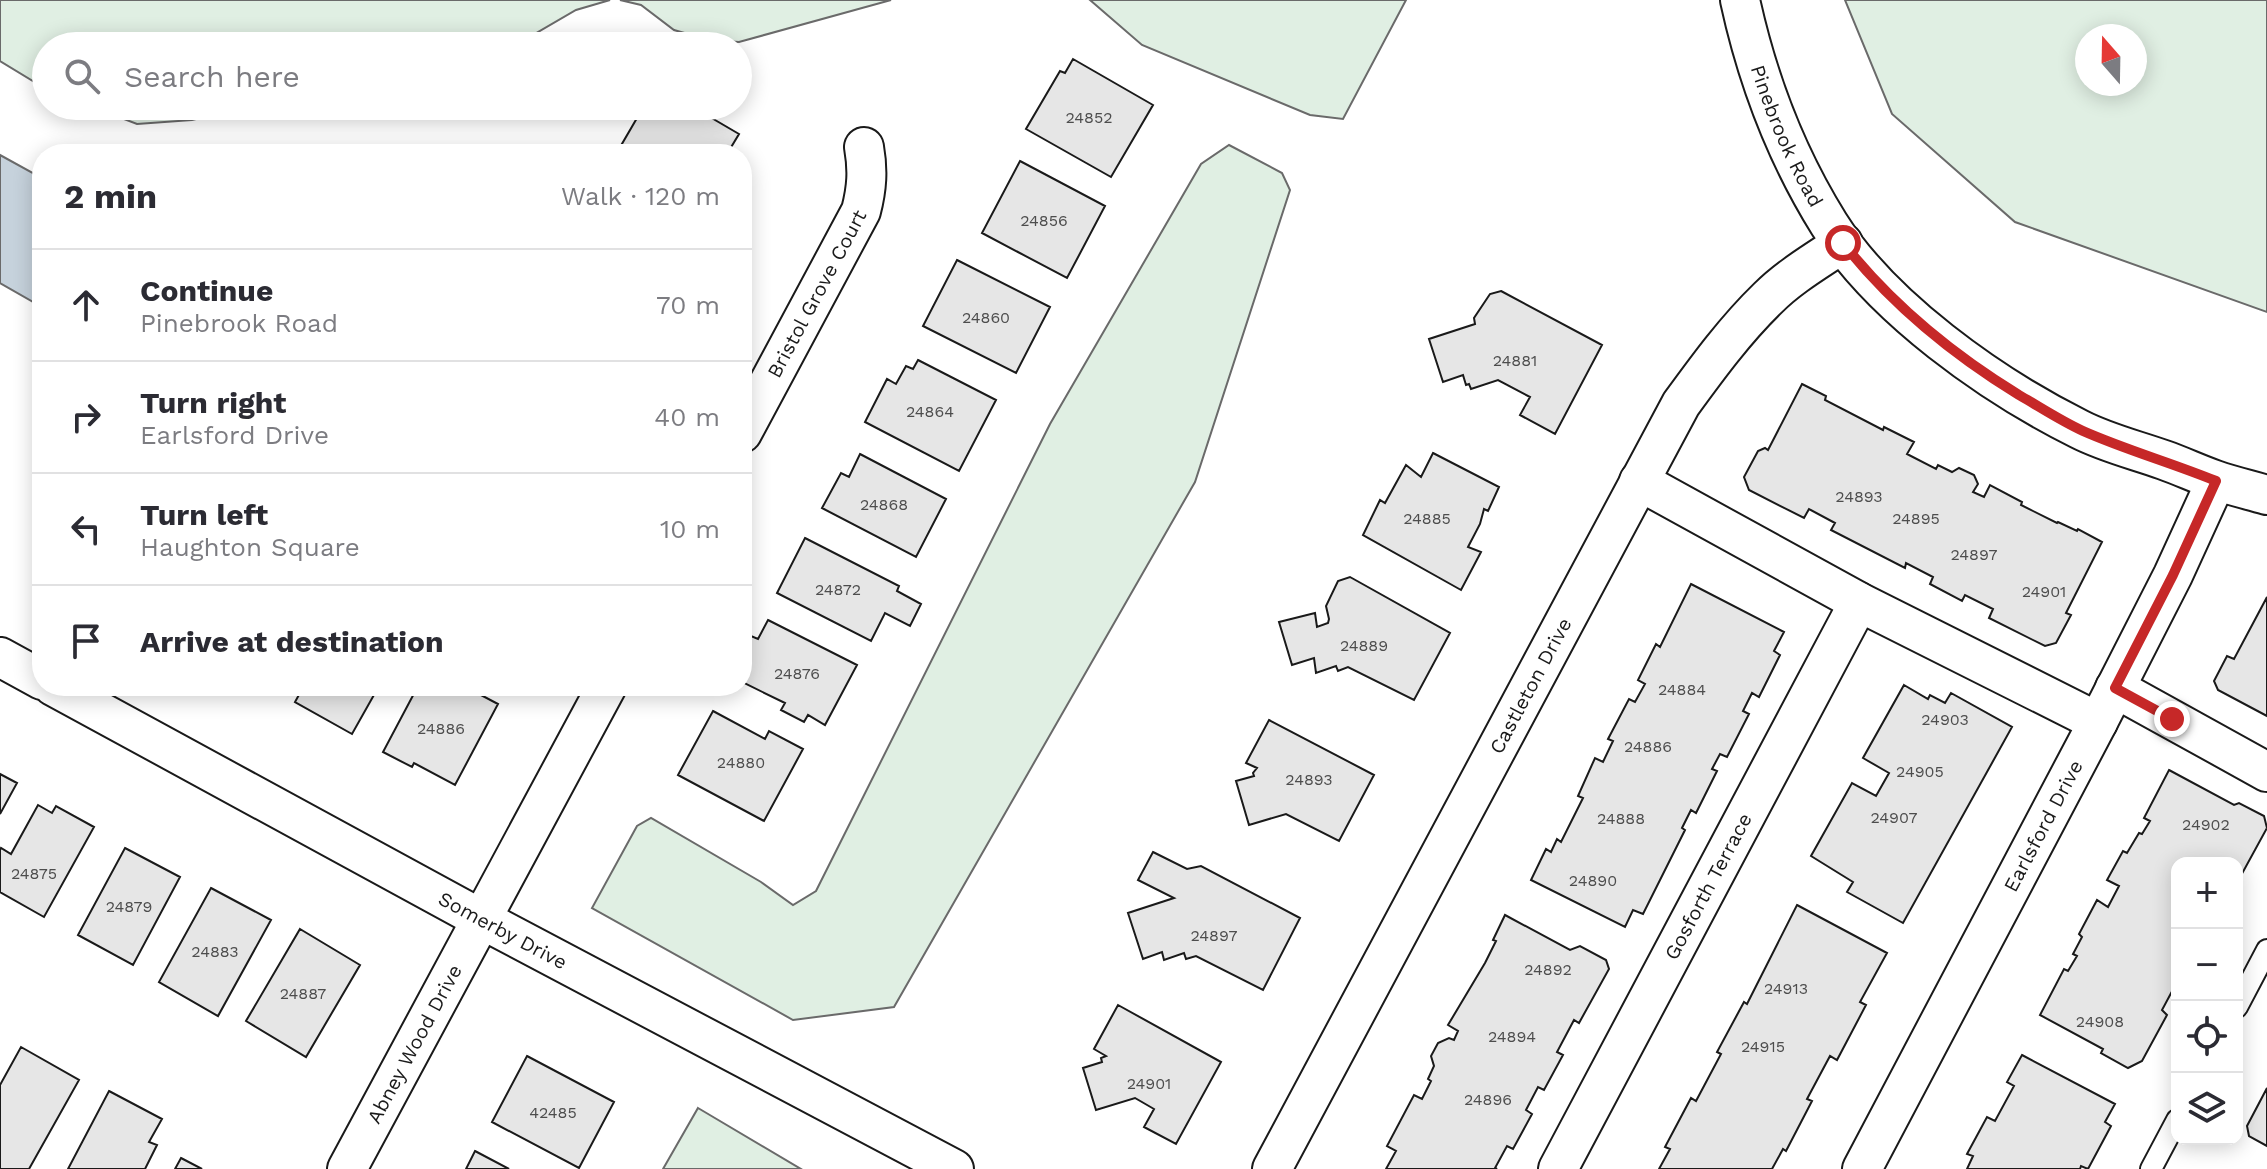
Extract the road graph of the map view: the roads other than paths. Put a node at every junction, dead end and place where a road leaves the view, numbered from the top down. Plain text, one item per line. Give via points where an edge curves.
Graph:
1 (1740, 0) edge
2 (864, 147) dead end
3 (1843, 243) junction
4 (752, 414) edge
5 (1639, 481) junction
6 (2216, 481) junction
7 (2267, 495) edge
8 (1859, 602) junction
9 (0, 657) edge
10 (32, 675) edge
11 (2115, 688) junction
12 (71, 696) edge
13 (602, 696) edge
14 (2098, 722) junction
15 (2267, 772) edge
16 (481, 919) junction
17 (2267, 950) edge
18 (2240, 1001) edge
19 (2171, 1131) edge
20 (347, 1169) edge
21 (954, 1169) edge
22 (1272, 1169) edge
23 (1558, 1169) edge
24 (1862, 1169) edge
25 (2151, 1169) edge

1 - 3 street, Pinebrook Road via 1766,96 1806,182
2 - 4 street, Bristol Grove Court via 868,168 861,211
3 - 5 street, Castleton Drive via 1768,297 1722,348 1681,404
3 - 6 street, Pinebrook Road via 1920,324 1991,377 2080,430
5 - 8 street
5 - 22 street, Castleton Drive
6 - 7 street, Pinebrook Road
6 - 11 street, Earlsford Drive
8 - 14 street
8 - 23 street, Gosforth Terrace
9 - 10 street
11 - 14 street, Earlsford Drive
11 - 15 street
12 - 16 street, Somerby Drive
13 - 16 street
14 - 24 street, Earlsford Drive
16 - 20 street, Abney Wood Drive
16 - 21 street, Somerby Drive
17 - 18 lane
19 - 25 lane

